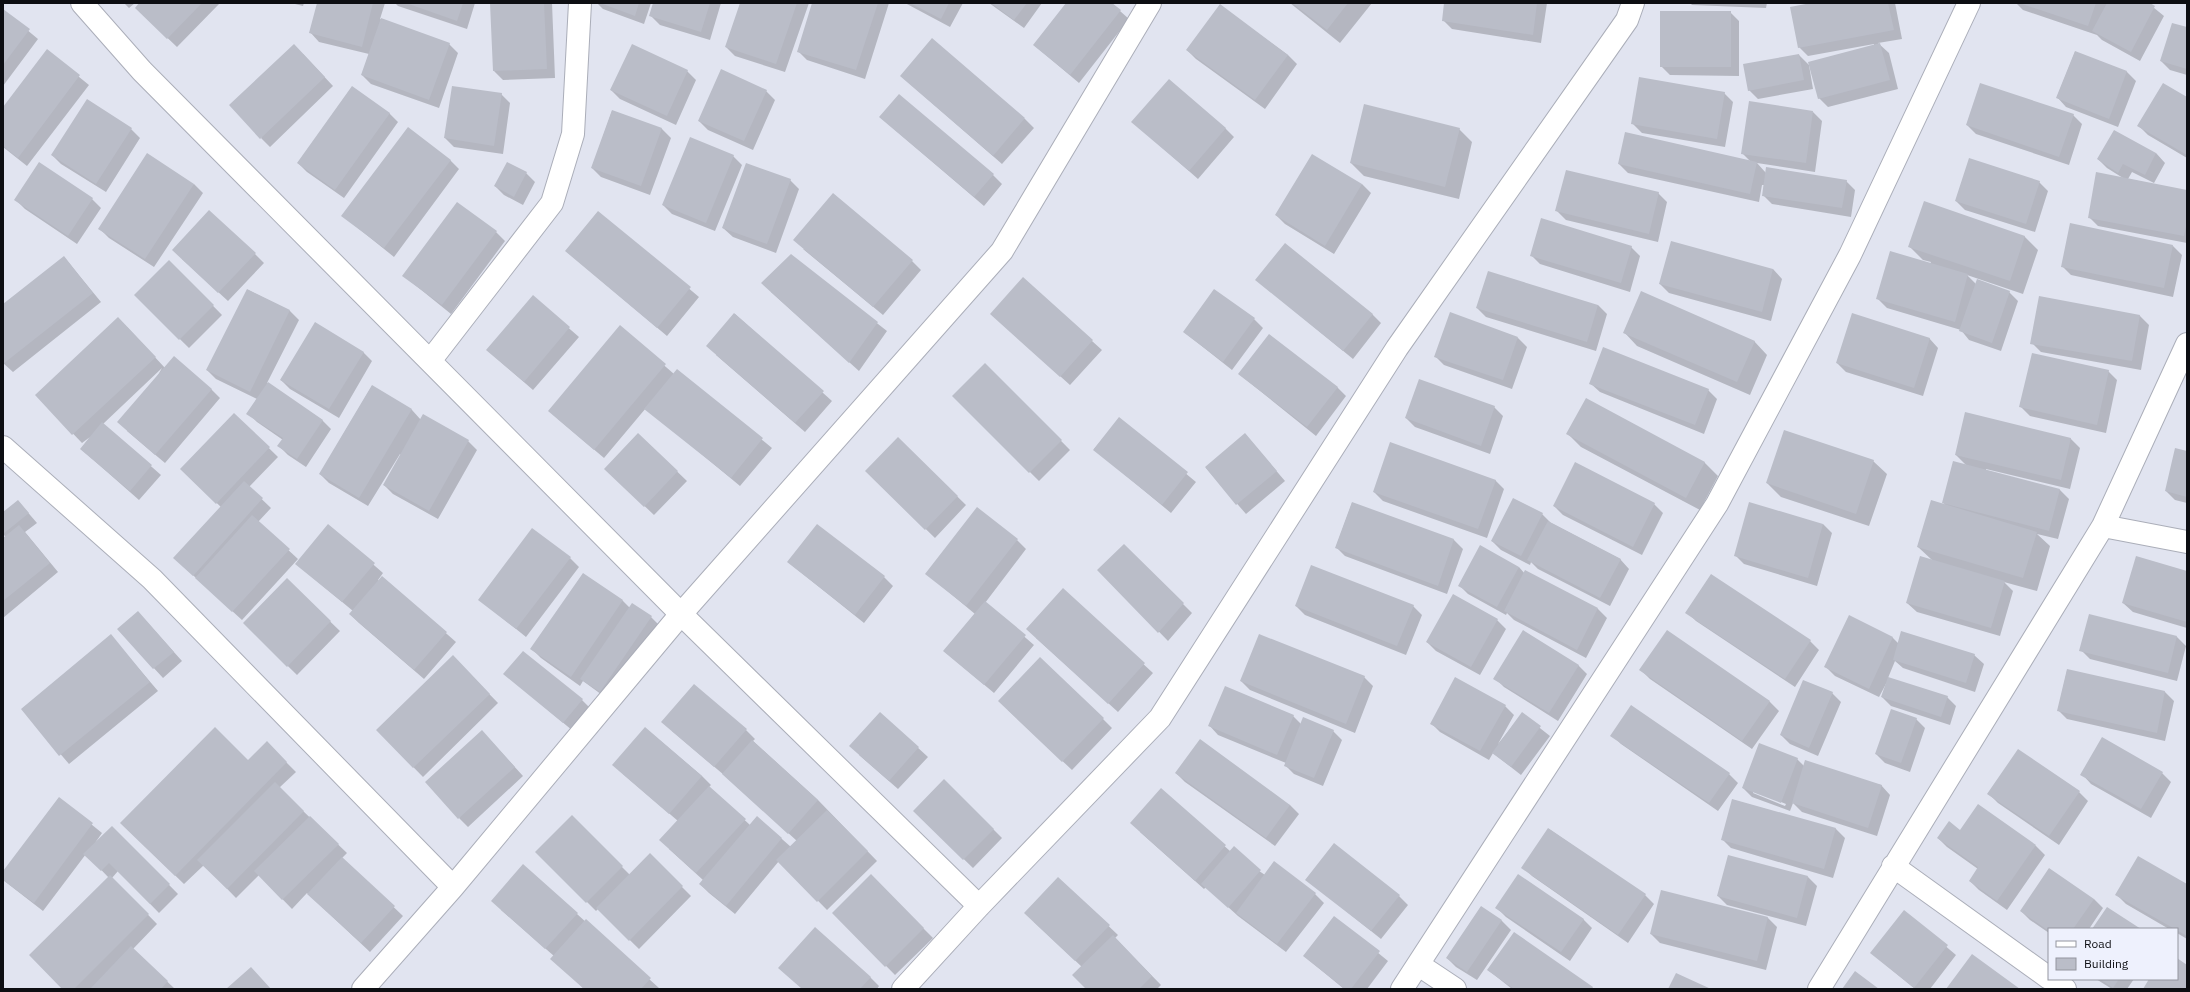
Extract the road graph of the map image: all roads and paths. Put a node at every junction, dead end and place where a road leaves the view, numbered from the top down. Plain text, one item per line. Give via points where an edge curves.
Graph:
1 (82, 3) edge
2 (580, 3) edge
3 (1150, 3) edge
4 (1633, 3) edge
5 (1969, 3) edge
6 (2187, 344) edge
7 (430, 361) junction
8 (3, 447) edge
9 (2103, 526) junction
10 (2187, 542) edge
11 (681, 614) junction
12 (1893, 866) junction
13 (453, 887) junction
14 (979, 906) junction
15 (1418, 965) junction
16 (2048, 977) edge
17 (2053, 980) edge
18 (363, 989) edge
19 (903, 989) edge
20 (1402, 989) edge
21 (1455, 989) edge
22 (1819, 989) edge
23 (2065, 989) edge

1 - 7 street via 142,71
2 - 7 street via 573,134 552,203
3 - 11 street via 1002,251
4 - 14 street via 1627,20 1397,348 1160,718
5 - 15 street via 1850,255 1717,504
6 - 9 street
7 - 11 street
8 - 13 street via 152,579
9 - 10 street
9 - 12 street
11 - 13 street
11 - 14 street
12 - 16 street
12 - 22 street
13 - 18 street
14 - 19 street
15 - 20 street
15 - 21 street
17 - 23 street

